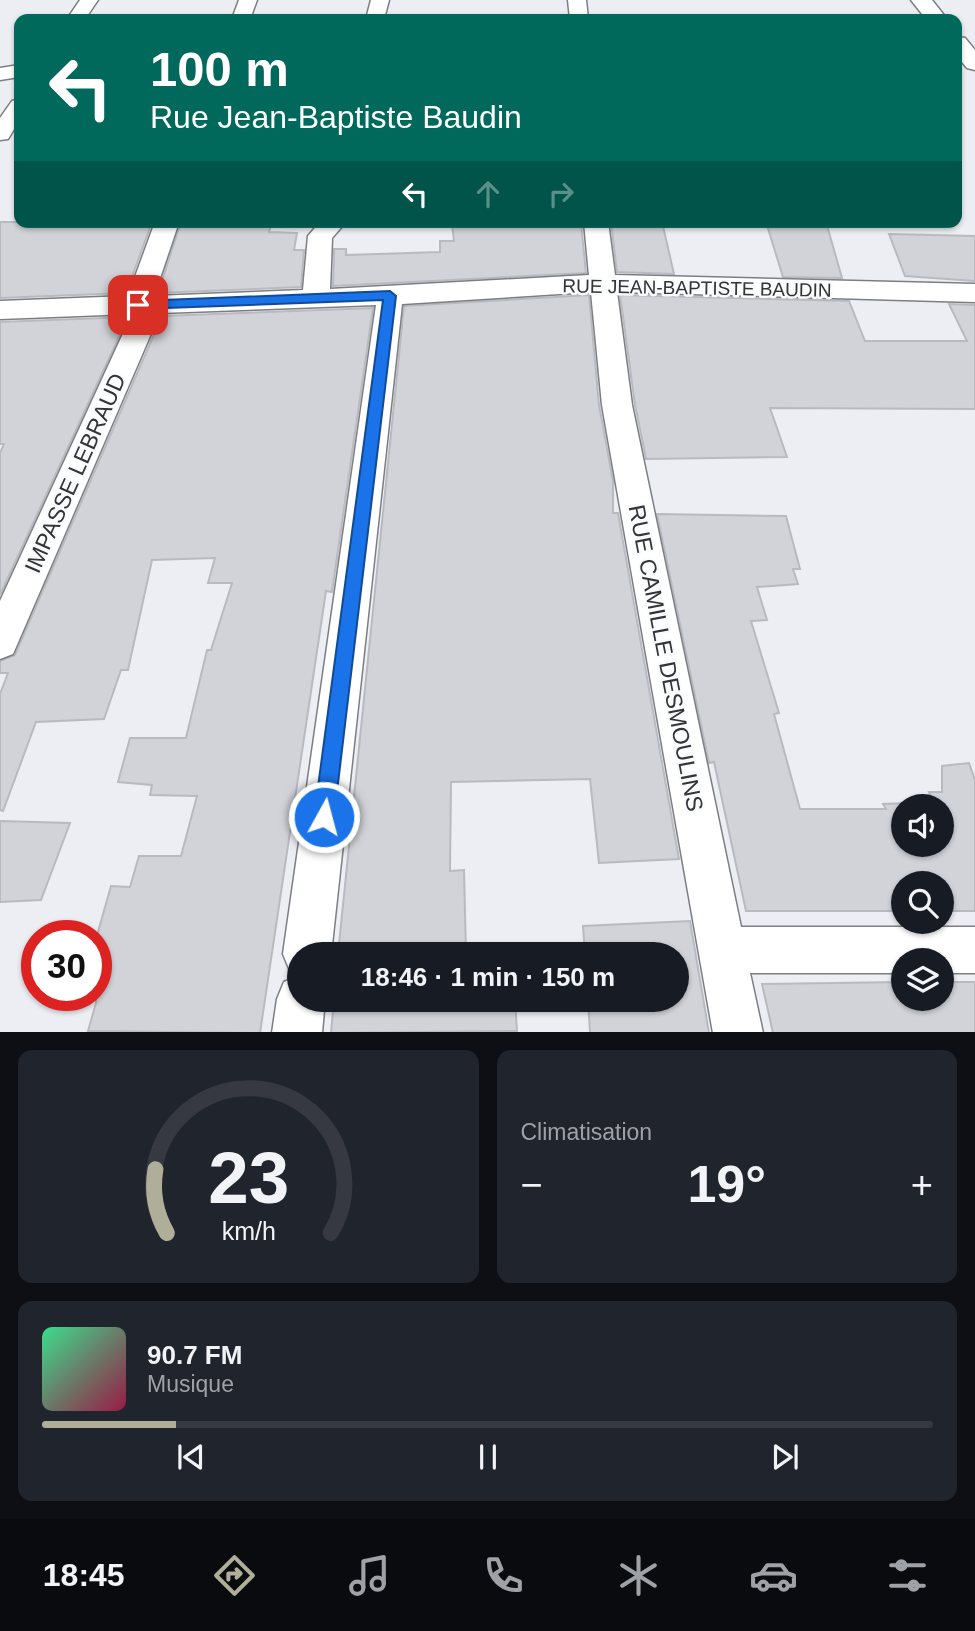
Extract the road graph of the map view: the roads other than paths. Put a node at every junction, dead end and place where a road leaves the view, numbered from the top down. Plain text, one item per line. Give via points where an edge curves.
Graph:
1 (920, 0) edge
2 (933, 14) edge
3 (962, 49) edge
4 (975, 63) edge
5 (14, 113) edge
6 (0, 134) edge
7 (165, 228) edge
8 (328, 228) edge
9 (596, 228) edge
10 (601, 283) junction
11 (975, 293) edge
12 (390, 296) junction
13 (316, 298) junction
14 (144, 305) junction
15 (0, 310) edge
16 (0, 642) edge
17 (309, 942) edge
18 (722, 950) junction
19 (975, 950) edge
20 (299, 1012) edge
21 (297, 1032) edge
22 (738, 1032) edge

1 - 2 street
3 - 4 street
5 - 6 street
7 - 14 street, IMPASSE LEBRAUD
8 - 13 street via 320,236
9 - 10 street, RUE CAMILLE DESMOULINS
10 - 11 street, RUE JEAN-BAPTISTE BAUDIN
10 - 12 street, RUE JEAN-BAPTISTE BAUDIN
10 - 18 street, RUE CAMILLE DESMOULINS via 620,419
12 - 13 street, RUE JEAN-BAPTISTE BAUDIN
12 - 17 street
13 - 14 street, RUE JEAN-BAPTISTE BAUDIN
14 - 15 street, RUE JEAN-BAPTISTE BAUDIN
14 - 16 street, IMPASSE LEBRAUD
18 - 19 street
18 - 22 street, RUE CAMILLE DESMOULINS
20 - 21 street

